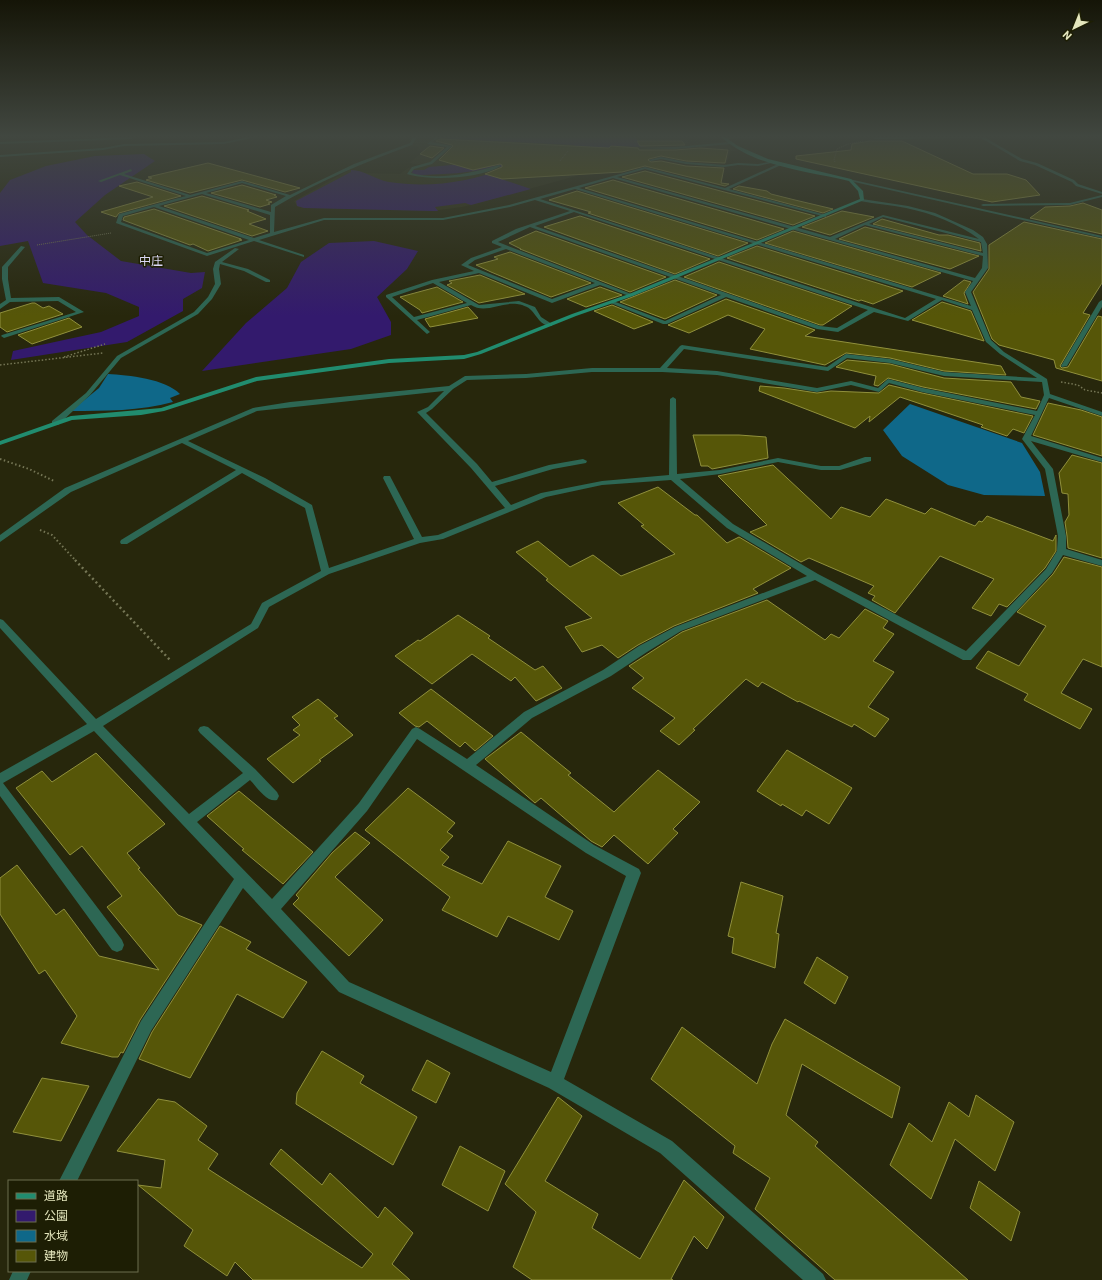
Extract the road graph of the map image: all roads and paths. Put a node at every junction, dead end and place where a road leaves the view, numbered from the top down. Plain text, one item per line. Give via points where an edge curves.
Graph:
1 (187, 197) edge
2 (214, 197) edge
3 (289, 197) edge
4 (544, 197) edge
5 (605, 197) edge
6 (681, 197) edge
7 (754, 197) edge
8 (862, 197) edge
9 (927, 197) edge
10 (1096, 197) edge
11 (536, 199) junction
12 (862, 200) junction
13 (961, 204) junction
14 (154, 206) junction
15 (574, 211) junction
16 (273, 214) junction
17 (824, 216) junction
18 (865, 224) junction
19 (530, 226) junction
20 (132, 228) junction
21 (793, 229) junction
22 (272, 234) junction
23 (1102, 237) edge
24 (255, 239) junction
25 (830, 239) junction
26 (983, 242) junction
27 (245, 243) junction
28 (758, 243) junction
29 (23, 247) joint
30 (506, 247) junction
31 (986, 255) junction
32 (302, 256) dead end
33 (717, 259) junction
34 (10, 260) junction
35 (0, 261) edge
36 (218, 262) junction
37 (480, 272) junction
38 (674, 277) junction
39 (2, 279) edge
40 (976, 280) junction
41 (268, 281) dead end
42 (434, 281) junction
43 (600, 283) junction
44 (631, 295) junction
45 (726, 296) junction
46 (940, 299) junction
47 (9, 300) junction
48 (611, 302) junction
49 (1102, 302) edge
50 (472, 303) junction
51 (0, 307) edge
52 (976, 309) junction
53 (873, 310) junction
54 (414, 319) junction
55 (550, 325) junction
56 (427, 332) dead end
57 (1, 337) edge
58 (105, 344) dead end
59 (0, 365) edge
60 (1064, 366) dead end
61 (662, 370) junction
62 (1045, 380) junction
63 (451, 388) junction
64 (1102, 393) edge
65 (1047, 395) junction
66 (672, 398) dead end
67 (1039, 414) junction
68 (1102, 414) edge
69 (55, 422) junction
70 (1027, 437) junction
71 (183, 441) junction
72 (0, 443) edge
73 (0, 459) edge
74 (868, 460) dead end
75 (1102, 460) edge
76 (583, 461) dead end
77 (242, 470) junction
78 (673, 477) junction
79 (387, 478) dead end
80 (490, 485) junction
81 (68, 490) junction
82 (510, 509) junction
83 (24, 523) junction
84 (0, 539) edge
85 (419, 540) junction
86 (124, 542) dead end
87 (1061, 551) junction
88 (1102, 563) edge
89 (326, 572) junction
90 (815, 576) junction
91 (0, 622) edge
92 (181, 672) junction
93 (95, 725) junction
94 (204, 730) dead end
95 (467, 765) junction
96 (251, 773) junction
97 (0, 778) edge
98 (0, 787) edge
99 (273, 796) dead end
100 (188, 822) junction
101 (242, 878) junction
102 (272, 909) junction
103 (117, 945) dead end
104 (555, 1082) junction
105 (69, 1180) edge
106 (817, 1280) edge

1 - 14 street
2 - 16 street
3 - 16 street via 273,206
4 - 11 street
5 - 28 street
6 - 21 street
7 - 17 street
8 - 12 street
9 - 13 street
10 - 13 street via 1070,204
11 - 15 street
11 - 22 street via 443,219 324,220
12 - 17 street
12 - 26 street via 908,207 932,214 970,230
13 - 23 street
14 - 20 street via 121,215 118,223
14 - 24 street
15 - 19 street
15 - 33 street
16 - 22 street
17 - 21 street
18 - 25 street
18 - 26 street via 883,216
18 - 31 street
19 - 30 street via 494,242
19 - 38 street
20 - 27 street via 207,256
20 - 29 path via 100,236
21 - 25 street
21 - 28 street
22 - 24 street
24 - 27 street
24 - 32 street
25 - 40 street
26 - 31 street
27 - 36 street
28 - 33 street
28 - 46 street
29 - 34 street
30 - 37 street via 464,265
30 - 43 street
31 - 40 street via 985,268
33 - 38 street
33 - 53 street
34 - 35 street
34 - 39 street
36 - 41 street via 246,270
36 - 69 street via 218,284 210,298 196,313 119,357 88,394
37 - 42 street
37 - 43 street via 552,301
38 - 44 street
38 - 45 street
39 - 47 street
40 - 52 street via 968,292
42 - 50 street
42 - 54 street via 388,296
43 - 44 street
44 - 48 street
45 - 48 street via 664,323
45 - 53 street via 825,329 838,330
46 - 52 street
46 - 53 street via 906,320
47 - 51 street
47 - 57 street via 59,300 81,312
48 - 55 street
49 - 60 street
50 - 54 street
50 - 55 street via 478,307 517,302 533,308 539,318
52 - 62 street via 988,341
54 - 56 street
55 - 69 street via 464,357 389,361 279,375 244,382 162,410 71,418
58 - 59 path via 58,359
61 - 62 street via 682,347 828,369 846,356 890,361 944,374
61 - 63 street via 592,370 466,378
61 - 67 street via 717,373 817,390 851,382 879,390 888,381
62 - 64 path
62 - 65 street
63 - 71 street via 255,409
63 - 80 street via 430,408 421,412
65 - 67 street
65 - 68 street
66 - 78 street
67 - 70 street
69 - 72 street
70 - 75 street
70 - 87 street via 1049,469 1062,536
71 - 77 street
71 - 81 street
73 - 81 path via 47,476
74 - 78 street via 840,468 821,468 778,460 720,472
76 - 80 street
77 - 86 street
77 - 89 street via 309,508
78 - 82 street via 602,483 544,495
78 - 90 street via 730,526
79 - 85 street
80 - 82 street
81 - 83 street
82 - 85 street via 440,537
83 - 84 street
83 - 92 path via 52,535
85 - 89 street
87 - 88 street
87 - 90 street via 1049,571 967,658
89 - 92 street via 266,605 255,626
90 - 95 street via 678,629 607,673 528,715
91 - 93 street
92 - 93 street
93 - 97 street
93 - 100 street
94 - 96 street
95 - 102 street via 416,732 363,807
95 - 104 street via 590,849 634,873
96 - 99 street
96 - 100 street
98 - 103 street
100 - 101 street
101 - 102 street
101 - 105 street via 146,1026
102 - 104 street via 344,987
104 - 106 street via 666,1147

